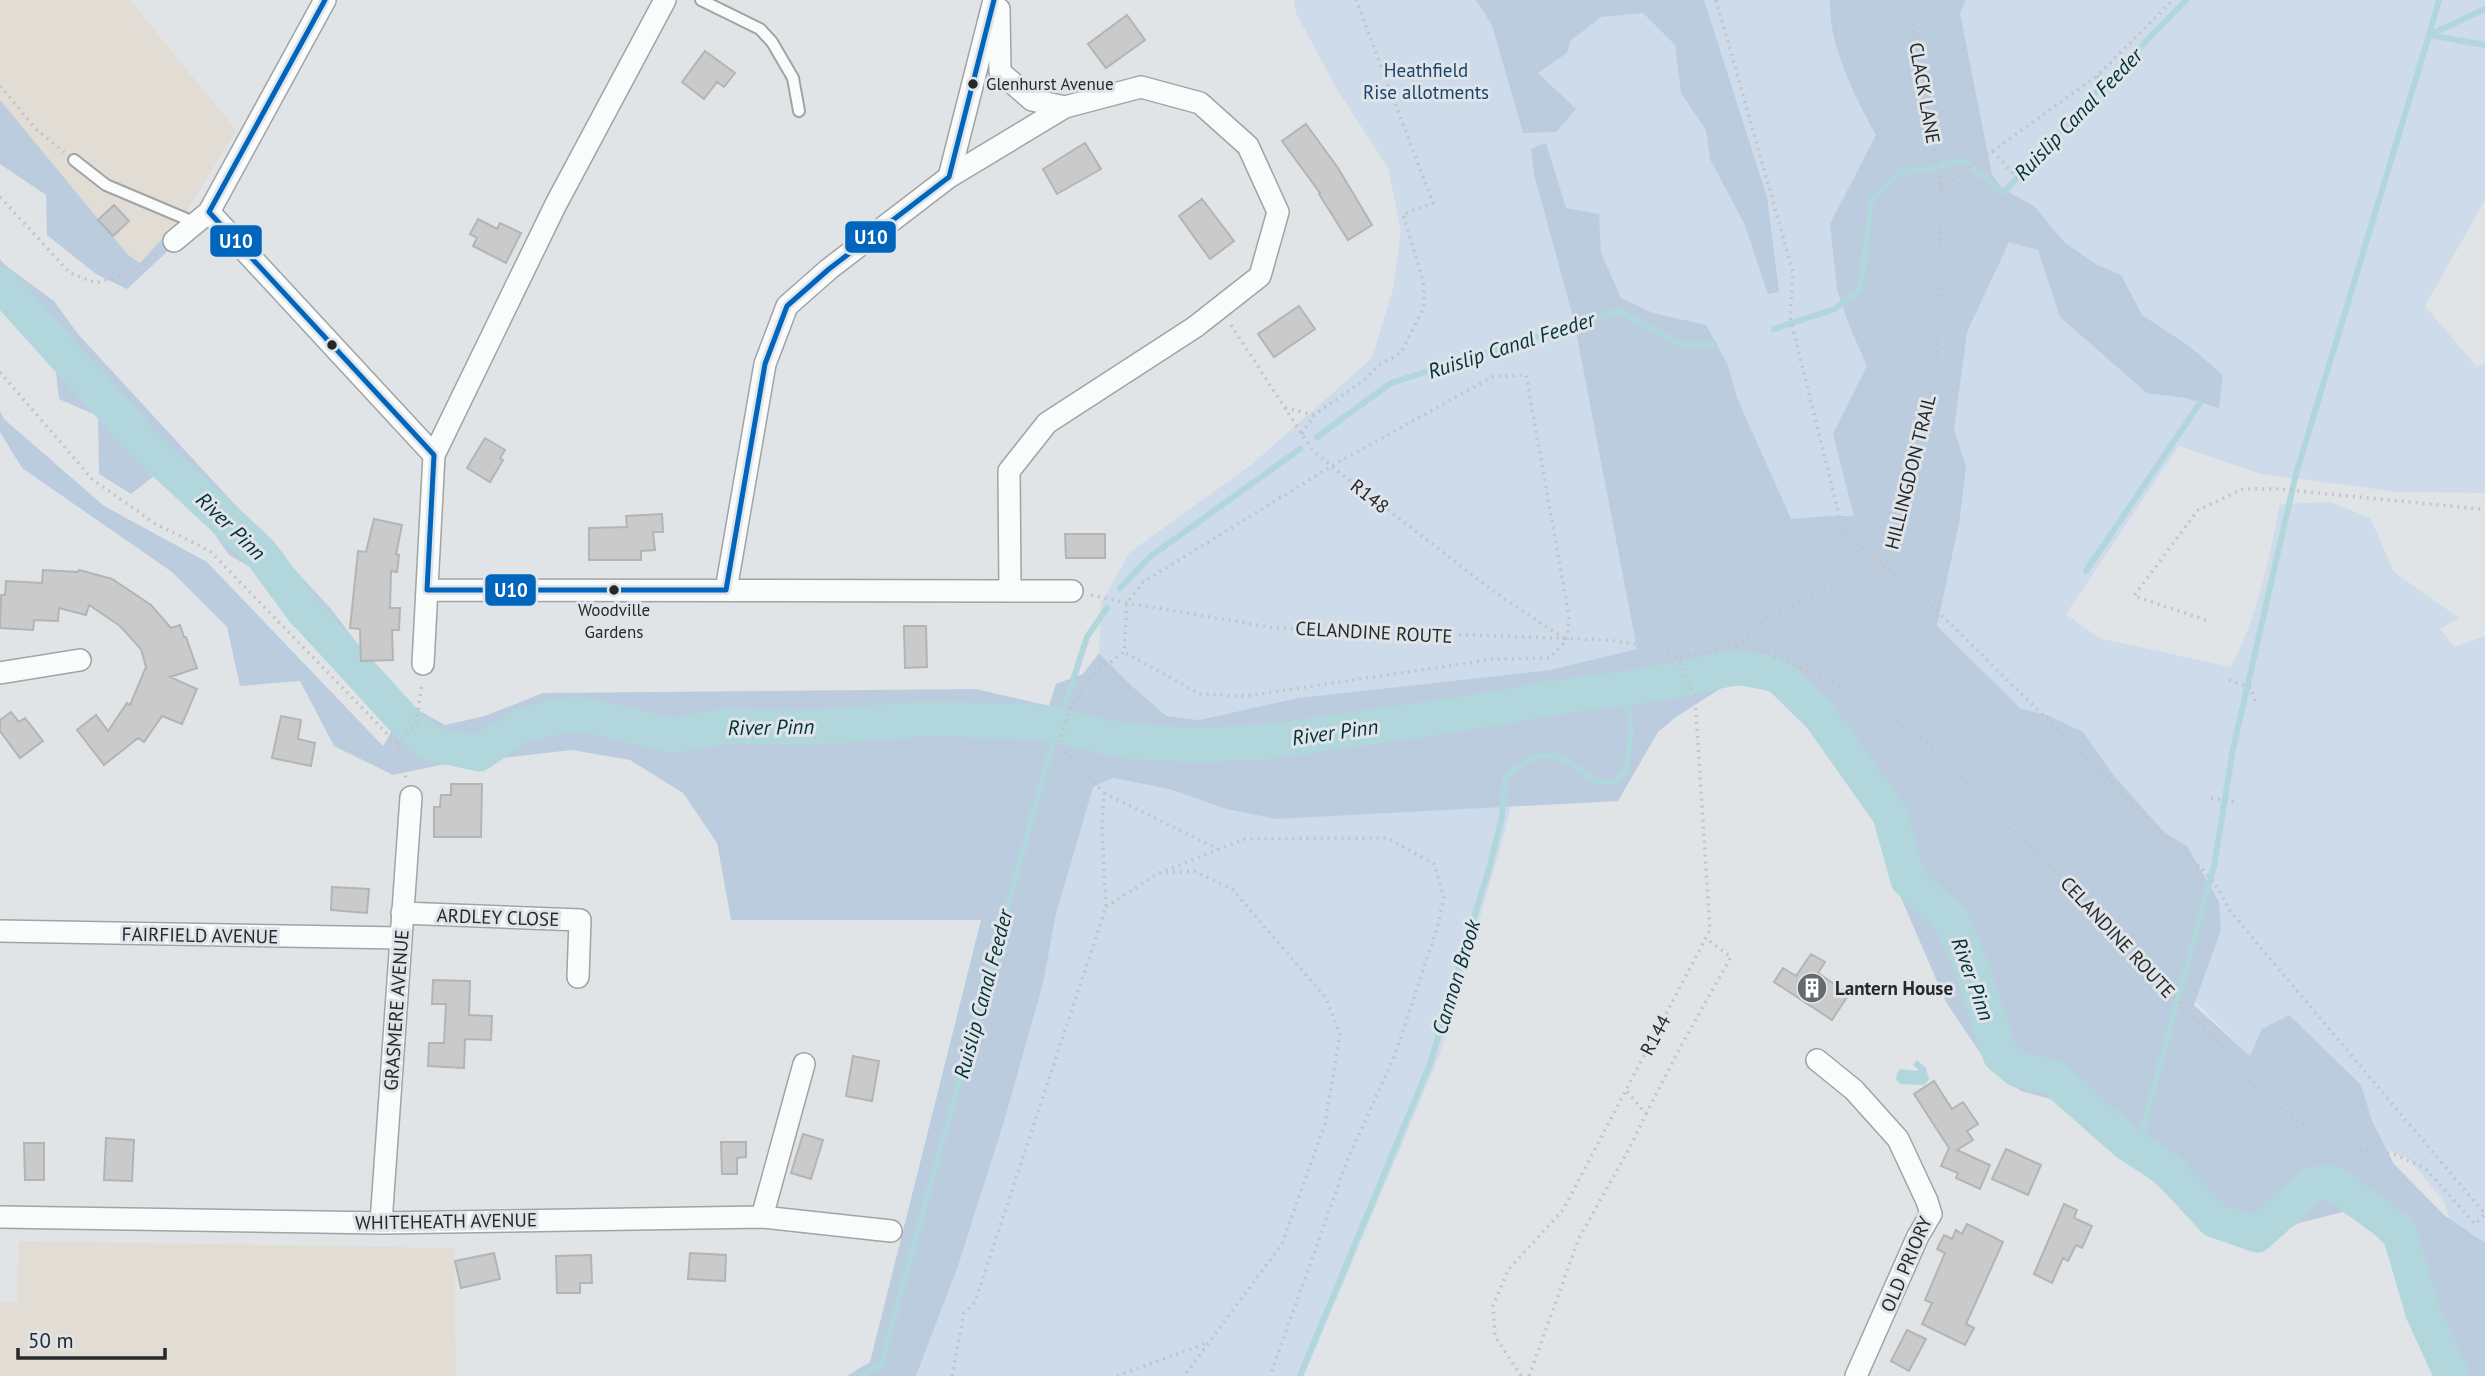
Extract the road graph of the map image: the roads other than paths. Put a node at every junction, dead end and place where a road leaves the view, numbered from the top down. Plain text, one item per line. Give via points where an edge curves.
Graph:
1 (326, 0) edge
2 (665, 0) edge
3 (701, 0) edge
4 (996, 0) edge
5 (1065, 107) junction
6 (799, 111) dead end
7 (74, 160) road end
8 (949, 177) junction
9 (202, 217) junction
10 (174, 241) road end
11 (434, 455) junction
12 (427, 590) junction
13 (726, 590) junction
14 (1010, 591) junction
15 (1072, 591) road end
16 (80, 660) dead end
17 (423, 664) road end
18 (0, 673) edge
19 (411, 797) road end
20 (402, 912) junction
21 (0, 931) edge
22 (401, 938) junction
23 (578, 977) dead end
24 (1817, 1060) dead end
25 (804, 1064) dead end
26 (0, 1217) edge
27 (762, 1217) junction
28 (381, 1223) junction
29 (891, 1231) dead end
30 (1856, 1376) edge

1 - 9 street
2 - 11 street via 556,204
3 - 6 lane via 760,29 772,42 793,78
4 - 5 street via 1000,72 1032,100
4 - 8 street
5 - 8 street
5 - 14 street via 1141,87 1200,103 1248,146 1278,212 1260,276 1195,327 1047,423 1009,471
7 - 9 lane via 106,185
8 - 13 street via 787,306 765,364
9 - 10 street
9 - 11 street
11 - 12 street
12 - 13 street
12 - 17 street
13 - 14 street
14 - 15 street
16 - 18 street
19 - 20 street, GRASMERE AVENUE
20 - 22 street, GRASMERE AVENUE
20 - 23 street, ARDLEY CLOSE via 580,920
21 - 22 street, FAIRFIELD AVENUE
22 - 28 street, GRASMERE AVENUE
24 - 30 street, OLD PRIORY via 1853,1090 1898,1139 1931,1214
25 - 27 street
26 - 28 street, WHITEHEATH AVENUE
27 - 28 street, WHITEHEATH AVENUE
27 - 29 street, WHITEHEATH AVENUE

